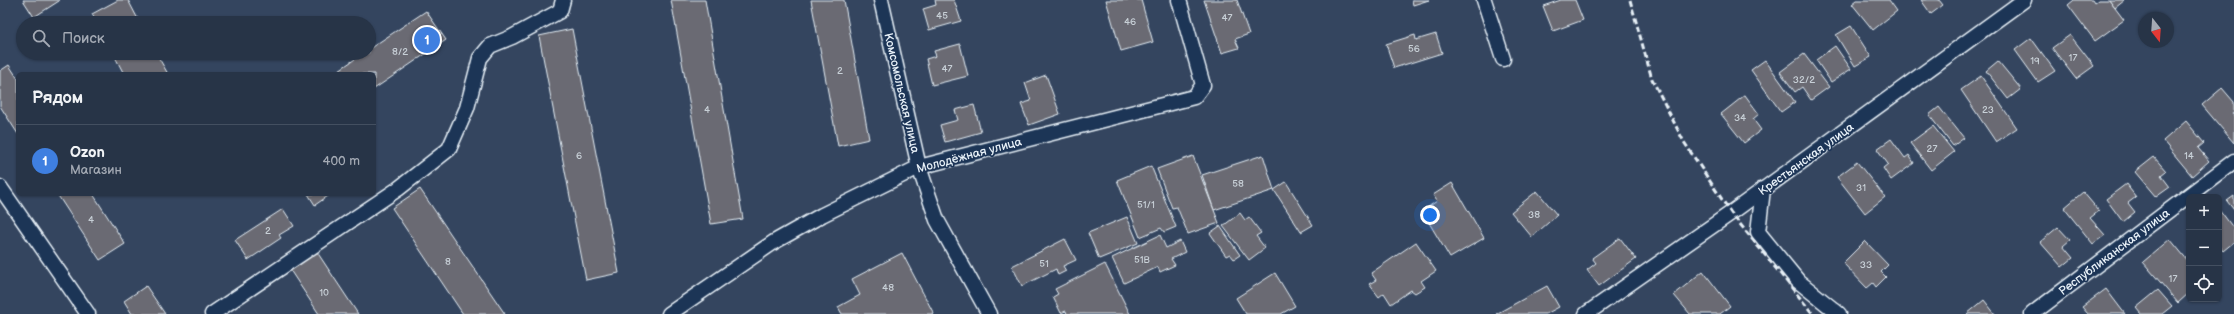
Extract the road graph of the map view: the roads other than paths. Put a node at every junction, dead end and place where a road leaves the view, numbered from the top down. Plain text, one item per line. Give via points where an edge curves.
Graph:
1 (564, 0) edge
2 (881, 0) edge
3 (1179, 0) edge
4 (1484, 0) edge
5 (2024, 0) edge
6 (1503, 59) dead end
7 (2234, 161) edge
8 (919, 167) junction
9 (0, 187) edge
10 (1763, 190) junction
11 (88, 314) edge
12 (212, 314) edge
13 (669, 314) edge
14 (989, 314) edge
15 (1586, 314) edge
16 (1839, 314) edge
17 (2032, 314) edge

1 - 12 street via 560,11 490,46 480,58 467,108 449,149 398,189
2 - 8 street, Комсомольская улица
3 - 8 street, Молодёжная улица via 1202,85 1194,96
4 - 6 street
5 - 10 street, Крестьянская улица
7 - 17 street, Республиканская улица
8 - 13 street, Молодёжная улица via 774,242
8 - 14 street, Комсомольская улица via 937,220
9 - 11 street
10 - 15 street, Крестьянская улица
10 - 16 street via 1758,232 1798,281

